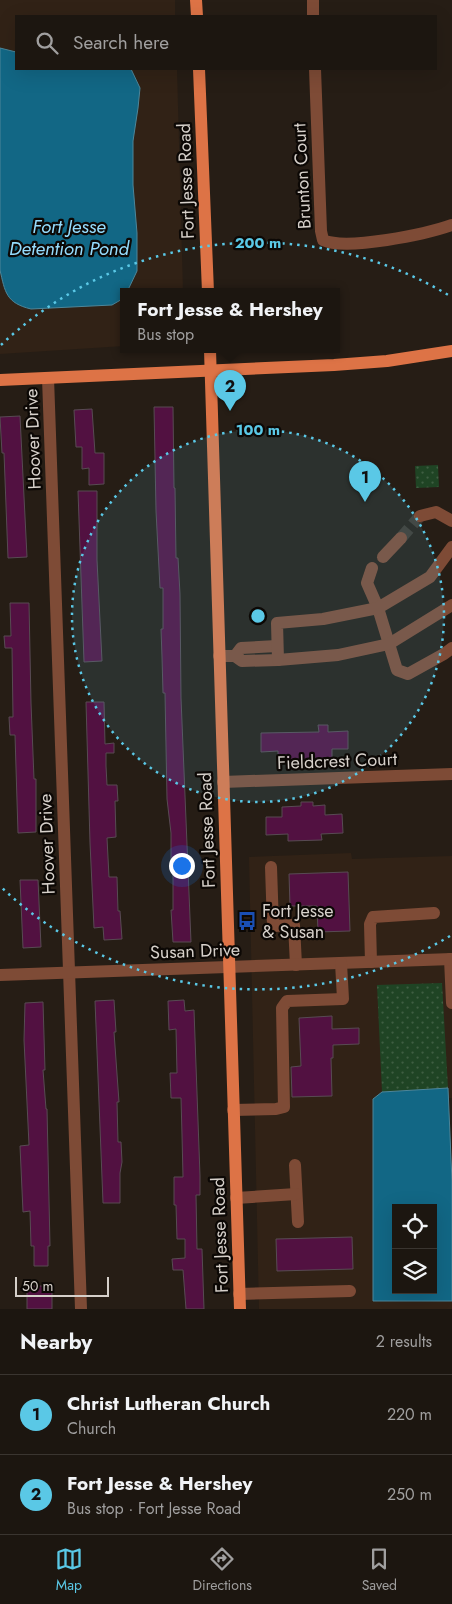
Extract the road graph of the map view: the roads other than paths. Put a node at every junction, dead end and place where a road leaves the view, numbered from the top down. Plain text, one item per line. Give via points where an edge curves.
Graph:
1 (196, 0) edge
2 (312, 0) edge
3 (197, 15) edge
4 (313, 15) edge
5 (199, 70) edge
6 (315, 70) edge
7 (452, 225) edge
8 (208, 288) edge
9 (452, 351) edge
10 (210, 353) edge
11 (211, 371) junction
12 (48, 378) junction
13 (0, 380) edge
14 (420, 516) dead end
15 (452, 521) edge
16 (401, 538) tunnel mouth
17 (452, 547) edge
18 (383, 557) dead end
19 (372, 568) dead end
20 (452, 605) edge
21 (378, 608) junction
22 (389, 644) junction
23 (277, 646) junction
24 (452, 648) edge
25 (219, 656) junction
26 (234, 656) junction
27 (278, 660) junction
28 (452, 774) edge
29 (223, 782) junction
30 (271, 867) dead end
31 (434, 912) dead end
32 (451, 959) edge
33 (371, 962) junction
34 (341, 963) junction
35 (296, 965) junction
36 (229, 968) junction
37 (68, 973) junction
38 (0, 975) edge
39 (452, 1003) edge
40 (233, 1110) junction
41 (295, 1165) dead end
42 (296, 1194) junction
43 (236, 1198) junction
44 (298, 1222) dead end
45 (350, 1291) dead end
46 (239, 1294) junction
47 (82, 1309) edge
48 (240, 1309) edge

1 - 3 main road
2 - 4 street
5 - 8 main road, Fort Jesse Road
6 - 7 street, Brunton Court via 323,240 331,244 374,242
9 - 11 main road via 387,361
10 - 11 main road, Fort Jesse Road
11 - 12 main road
11 - 25 main road, Fort Jesse Road
12 - 13 main road
12 - 37 street, Hoover Drive
14 - 15 street via 436,512
16 - 18 street
17 - 21 street via 430,577
19 - 21 street via 367,582
20 - 22 street
21 - 22 street
21 - 23 street via 323,619 277,623
22 - 24 street via 397,670 408,674
22 - 27 street via 338,655
23 - 26 street via 241,648
23 - 27 street
25 - 26 street
25 - 29 main road, Fort Jesse Road
26 - 27 street via 242,661
28 - 29 street, Fieldcrest Court
29 - 36 main road, Fort Jesse Road
30 - 35 street via 273,926 294,925
31 - 33 street via 373,917 370,924
32 - 33 street, Susan Drive
32 - 39 street
33 - 34 street, Susan Drive
34 - 35 street, Susan Drive
34 - 40 street via 343,999 287,1001 282,1008 284,1107 276,1110
35 - 36 street, Susan Drive
36 - 37 street, Susan Drive
36 - 40 main road, Fort Jesse Road
37 - 38 street, Susan Drive
37 - 47 street, Hoover Drive
40 - 43 main road, Fort Jesse Road
41 - 42 street
42 - 43 street
42 - 44 street
43 - 46 main road, Fort Jesse Road
45 - 46 street
46 - 48 main road, Fort Jesse Road

